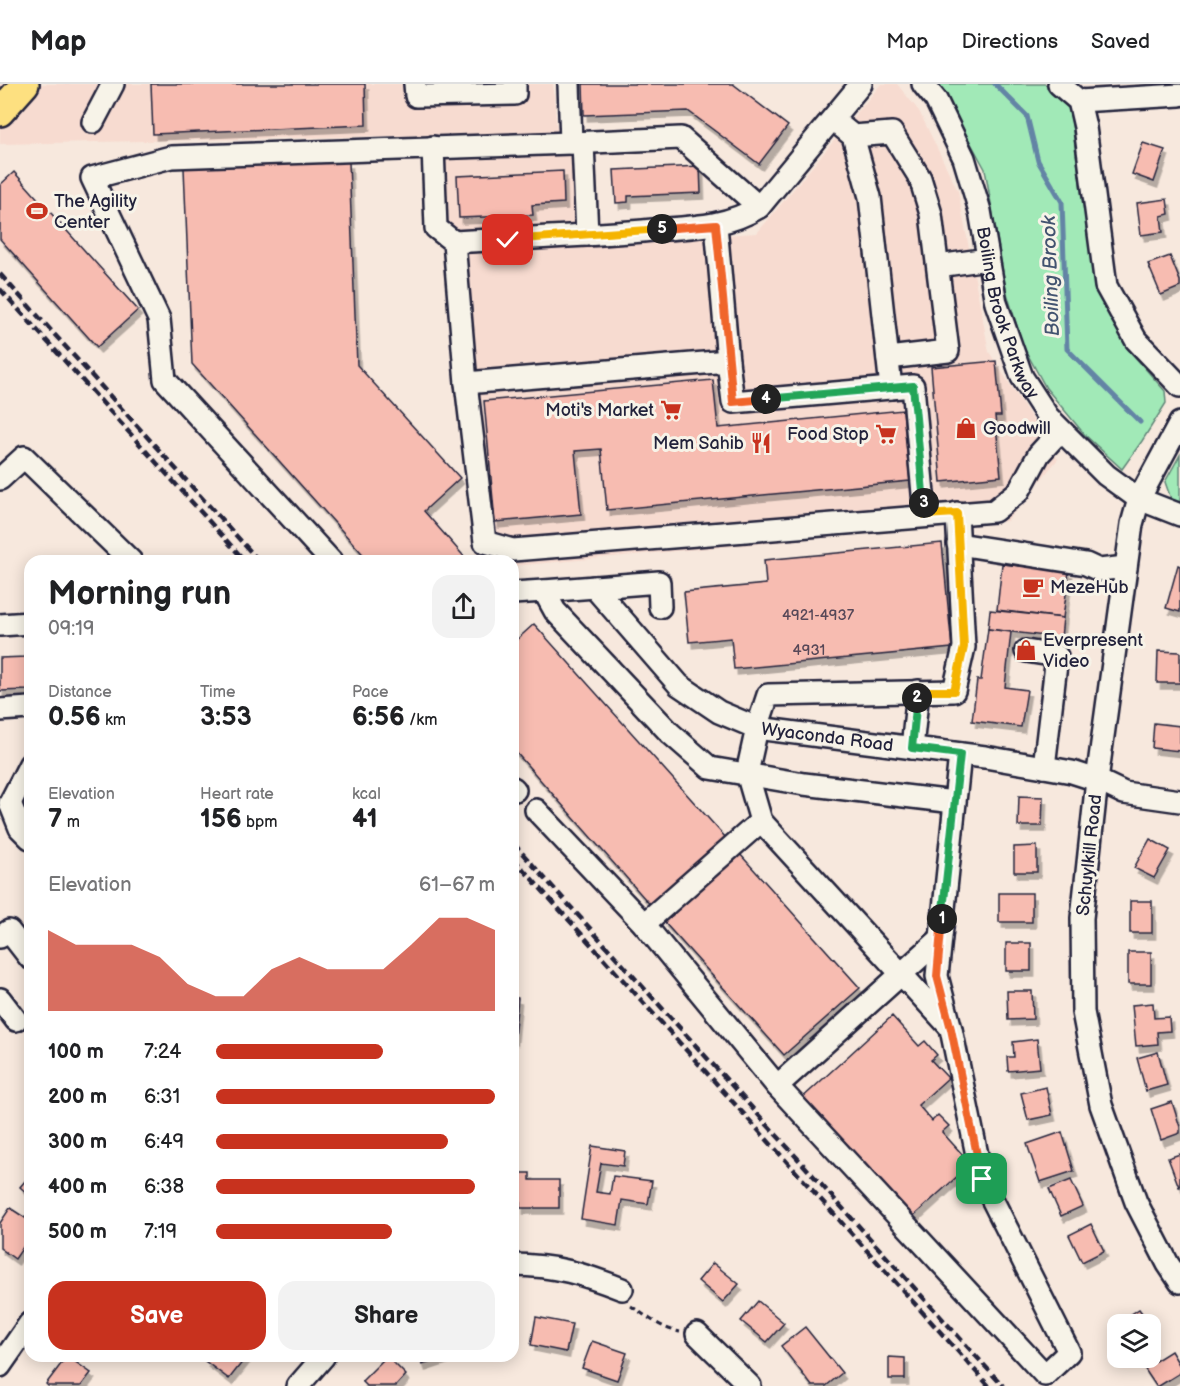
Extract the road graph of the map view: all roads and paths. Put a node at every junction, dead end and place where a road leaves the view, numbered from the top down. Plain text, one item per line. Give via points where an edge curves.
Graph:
1 (25, 84) edge
2 (113, 84) edge
3 (415, 84) edge
4 (514, 84) edge
5 (569, 84) edge
6 (861, 84) edge
7 (923, 84) edge
8 (1059, 84) edge
9 (1180, 95) edge
10 (1079, 101) junction
11 (0, 112) edge
12 (833, 118) junction
13 (93, 122) dead end
14 (853, 136) junction
15 (577, 143) junction
16 (433, 147) junction
17 (759, 207) junction
18 (716, 225) junction
19 (587, 235) junction
20 (454, 242) junction
21 (988, 259) junction
22 (938, 266) junction
23 (888, 357) junction
24 (729, 361) junction
25 (466, 382) junction
26 (1180, 386) edge
27 (891, 388) junction
28 (1180, 423) edge
29 (1060, 430) junction
30 (0, 479) edge
31 (1139, 499) junction
32 (957, 513) junction
33 (925, 515) junction
34 (1180, 515) edge
35 (958, 544) junction
36 (125, 555) edge
37 (325, 555) edge
38 (1126, 567) junction
39 (594, 587) junction
40 (529, 592) edge
41 (660, 607) dead end
42 (24, 623) edge
43 (0, 625) edge
44 (1026, 651) dead end
45 (918, 691) junction
46 (24, 708) edge
47 (0, 710) edge
48 (758, 728) junction
49 (912, 748) junction
50 (960, 754) junction
51 (1044, 767) junction
52 (24, 773) edge
53 (747, 773) junction
54 (1097, 780) junction
55 (1180, 801) edge
56 (5, 802) edge
57 (954, 802) junction
58 (536, 810) dead end
59 (761, 821) junction
60 (24, 832) edge
61 (644, 924) junction
62 (0, 937) edge
63 (939, 940) junction
64 (24, 950) edge
65 (902, 974) junction
66 (0, 999) edge
67 (16, 1020) dead end
68 (951, 1029) junction
69 (777, 1086) junction
70 (519, 1265) edge
71 (1180, 1282) edge
72 (622, 1289) joint
73 (24, 1332) edge
74 (697, 1334) joint
75 (319, 1362) edge
76 (0, 1366) edge
77 (298, 1386) edge
78 (750, 1386) edge

1 - 11 main road
2 - 13 street
3 - 4 street via 416,96 515,94
5 - 15 street
6 - 12 street
7 - 21 street, Boiling Brook Parkway via 936,100 964,158 980,211
8 - 10 street
9 - 10 street
10 - 26 street via 1106,286 1136,340
12 - 14 street
12 - 17 street
14 - 22 street via 892,133 920,178 931,214
14 - 23 street via 870,197
15 - 16 street
15 - 17 street via 681,138
15 - 19 street
16 - 20 street via 436,228
16 - 37 street via 171,157 92,178 159,319 165,380
17 - 18 street via 744,217
18 - 19 street
18 - 24 street
19 - 20 street
20 - 25 street
21 - 22 street
21 - 29 street, Boiling Brook Parkway via 996,303 1022,377
22 - 23 street via 948,351
23 - 27 street
24 - 25 street
24 - 27 street via 733,402
25 - 33 street via 485,542 513,550
27 - 33 street via 913,386
28 - 31 street, Schuylkill Road
29 - 31 street, Boiling Brook Parkway via 1106,475
29 - 32 street via 1039,454 1018,491 994,511
30 - 36 street via 24,457
31 - 34 street, Boiling Brook Parkway
31 - 38 street, Schuylkill Road
32 - 33 street
32 - 35 street
35 - 38 street via 1086,564 1099,570
35 - 45 street via 964,647 954,691
38 - 54 street, Schuylkill Road
39 - 40 street
39 - 41 street via 659,582
39 - 48 street, Wyaconda Road via 679,685 719,712
40 - 53 street via 555,611 670,733 710,768
42 - 43 street
44 - 51 street via 1057,656
45 - 48 street via 768,695
45 - 49 street
46 - 47 street
48 - 49 street, Wyaconda Road
48 - 53 street
49 - 50 street, Wyaconda Road
50 - 51 street, Wyaconda Road
50 - 57 street
51 - 54 street, Wyaconda Road
52 - 56 street
53 - 57 street
53 - 59 street
54 - 55 street, Wyaconda Road via 1124,793
54 - 71 street, Schuylkill Road via 1082,918 1083,1012 1101,1105 1136,1202
56 - 60 street
57 - 63 street
58 - 61 street
59 - 61 street
59 - 65 street
61 - 69 street
62 - 64 street via 9,931
63 - 65 street
63 - 68 street via 937,976
65 - 68 street
65 - 69 street
66 - 67 street
68 - 69 street via 982,1179 1069,1352 1045,1376
70 - 72 street via 583,1274
72 - 74 path via 630,1305 656,1322 672,1330
73 - 76 street
74 - 78 street
75 - 77 street

